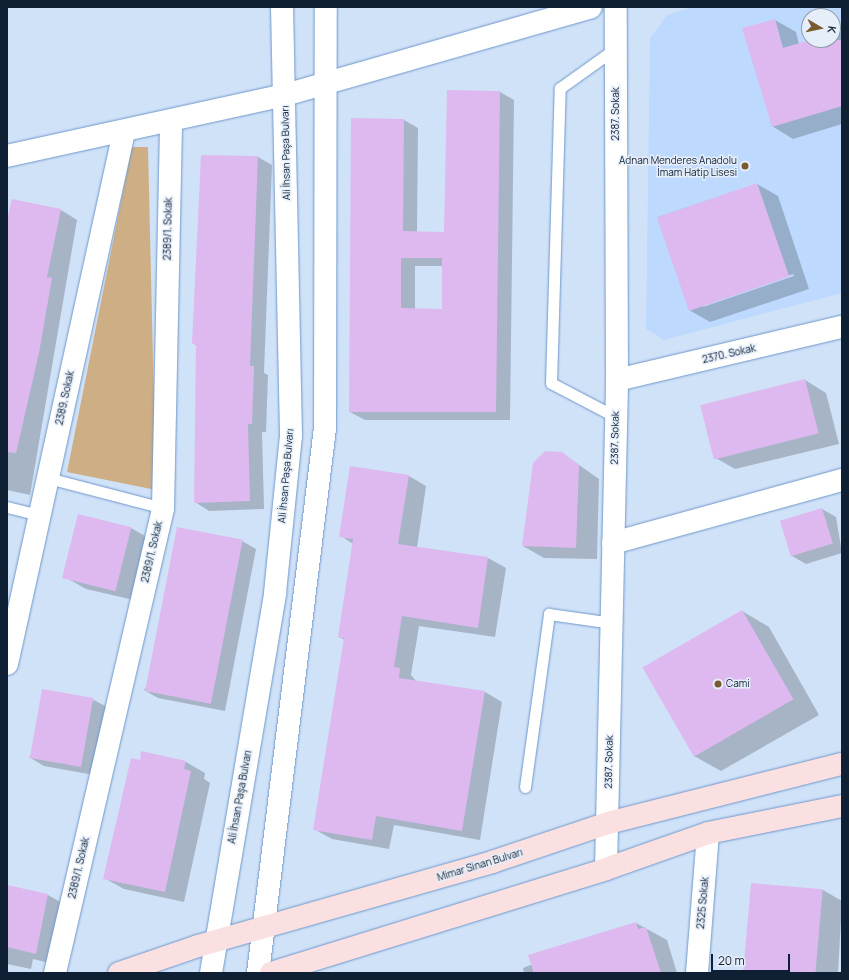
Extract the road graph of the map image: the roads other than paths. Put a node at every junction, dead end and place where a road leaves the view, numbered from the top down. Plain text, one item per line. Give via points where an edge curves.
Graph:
1 (282, 7) edge
2 (326, 7) edge
3 (591, 7) edge
4 (616, 7) edge
5 (616, 48) junction
6 (327, 83) junction
7 (285, 95) junction
8 (171, 122) junction
9 (124, 132) junction
10 (7, 156) edge
11 (842, 327) edge
12 (617, 380) junction
13 (616, 417) junction
14 (48, 478) junction
15 (842, 480) edge
16 (7, 507) edge
17 (162, 508) junction
18 (40, 515) junction
19 (614, 543) junction
20 (612, 623) junction
21 (7, 664) edge
22 (842, 764) edge
23 (525, 787) dead end
24 (842, 806) edge
25 (608, 823) junction
26 (708, 833) junction
27 (606, 869) junction
28 (264, 926) junction
29 (216, 940) junction
30 (55, 973) edge
31 (120, 973) edge
32 (211, 973) edge
33 (258, 973) edge
34 (271, 973) edge
35 (697, 973) edge

1 - 7 street, Ali İhsan Paşa Bulvarı
2 - 6 street
3 - 6 street
4 - 5 street, 2387. Sokak
5 - 12 street, 2387. Sokak
5 - 13 lane via 560,88 551,383
6 - 7 street
6 - 28 street via 325,428
7 - 8 street
7 - 29 street, Ali İhsan Paşa Bulvarı via 291,436 275,593
8 - 9 street
8 - 17 street, 2389/1. Sokak
9 - 10 street
9 - 14 street, 2389. Sokak
11 - 12 street, 2370. Sokak
12 - 13 street, 2387. Sokak
13 - 19 street, 2387. Sokak
14 - 17 lane
14 - 18 street, 2389. Sokak
15 - 19 street
16 - 18 lane
17 - 30 street, 2389/1. Sokak
18 - 21 street, 2389. Sokak
19 - 20 street, 2387. Sokak
20 - 23 lane via 549,614
20 - 25 street, 2387. Sokak
22 - 25 main road, Mimar Sinan Bulvarı
24 - 26 main road
25 - 27 street, 2387. Sokak
25 - 28 main road, Mimar Sinan Bulvarı via 485,864
26 - 27 main road
26 - 35 street, 2325 Sokak
27 - 34 main road
28 - 29 main road, Mimar Sinan Bulvarı
28 - 33 street
29 - 31 main road, Mimar Sinan Bulvarı
29 - 32 street, Ali İhsan Paşa Bulvarı

